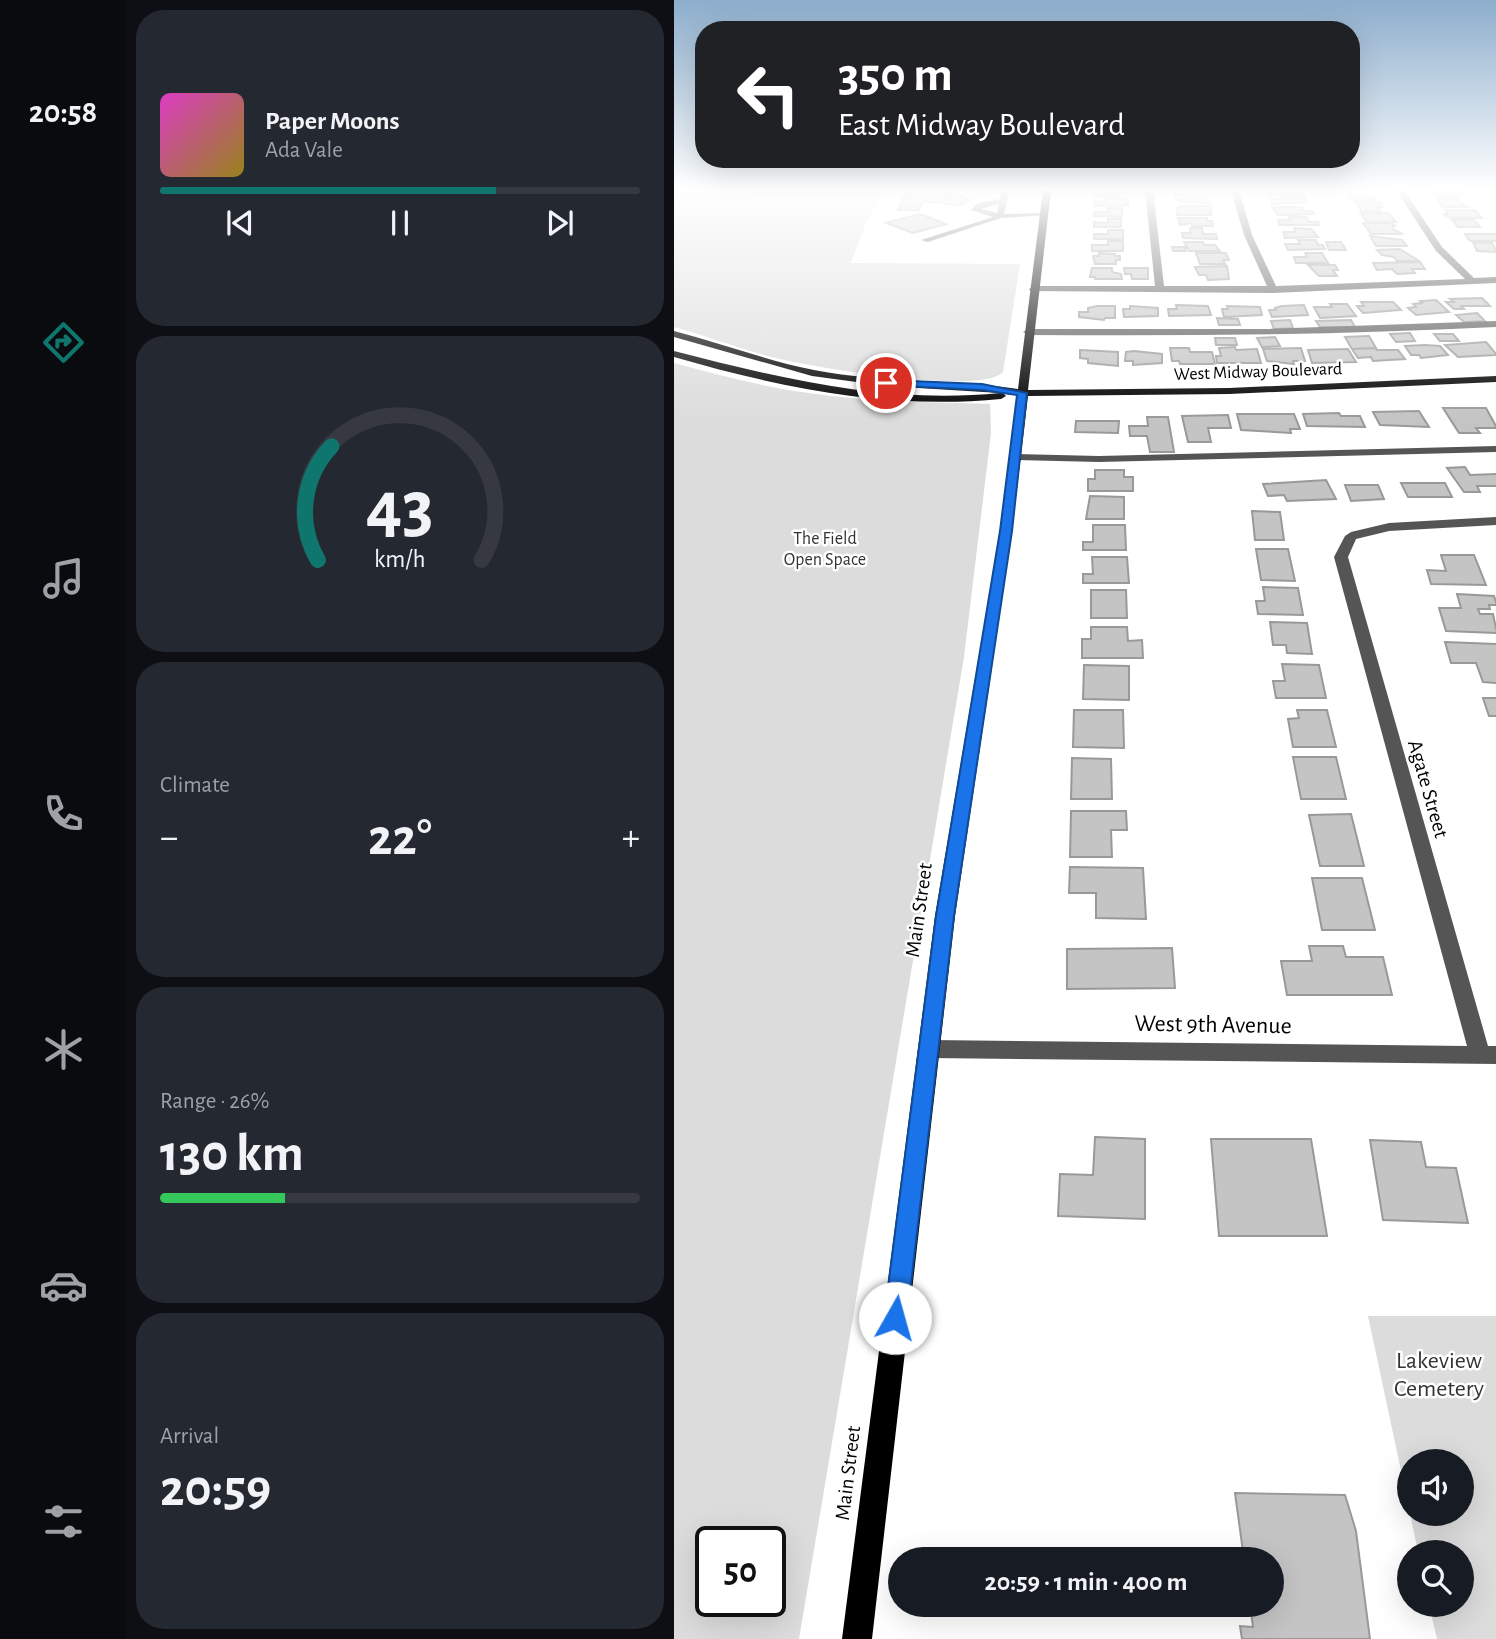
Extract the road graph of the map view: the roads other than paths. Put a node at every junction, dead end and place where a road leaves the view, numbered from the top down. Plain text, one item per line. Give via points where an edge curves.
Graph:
1 (1036, 266) edge
2 (1157, 266) edge
3 (1262, 266) edge
4 (1457, 266) edge
5 (1496, 280) edge
6 (1473, 282) junction
7 (1033, 289) junction
8 (1160, 290) junction
9 (1273, 290) junction
10 (1496, 324) edge
11 (1028, 332) junction
12 (674, 334) edge
13 (674, 354) edge
14 (1496, 379) edge
15 (1022, 393) junction
16 (1496, 449) edge
17 (1015, 457) junction
18 (1496, 521) edge
19 (930, 1049) junction
20 (1488, 1055) edge
21 (857, 1639) edge

1 - 7 main road, Main Street
2 - 8 street
3 - 9 street
4 - 6 street
5 - 6 street
6 - 9 street
7 - 8 street
7 - 11 main road, Main Street
8 - 9 street
10 - 11 street via 1209,334
11 - 15 main road, Main Street
12 - 15 main road via 812,373
13 - 15 main road via 755,377 852,393 978,400
14 - 15 main road, West Midway Boulevard via 1229,391
15 - 17 main road, Main Street
16 - 17 street
17 - 19 main road, Main Street via 945,916
18 - 20 street, Agate Street via 1389,527 1351,536 1341,557
19 - 20 street, West 9th Avenue
19 - 21 main road, Main Street

